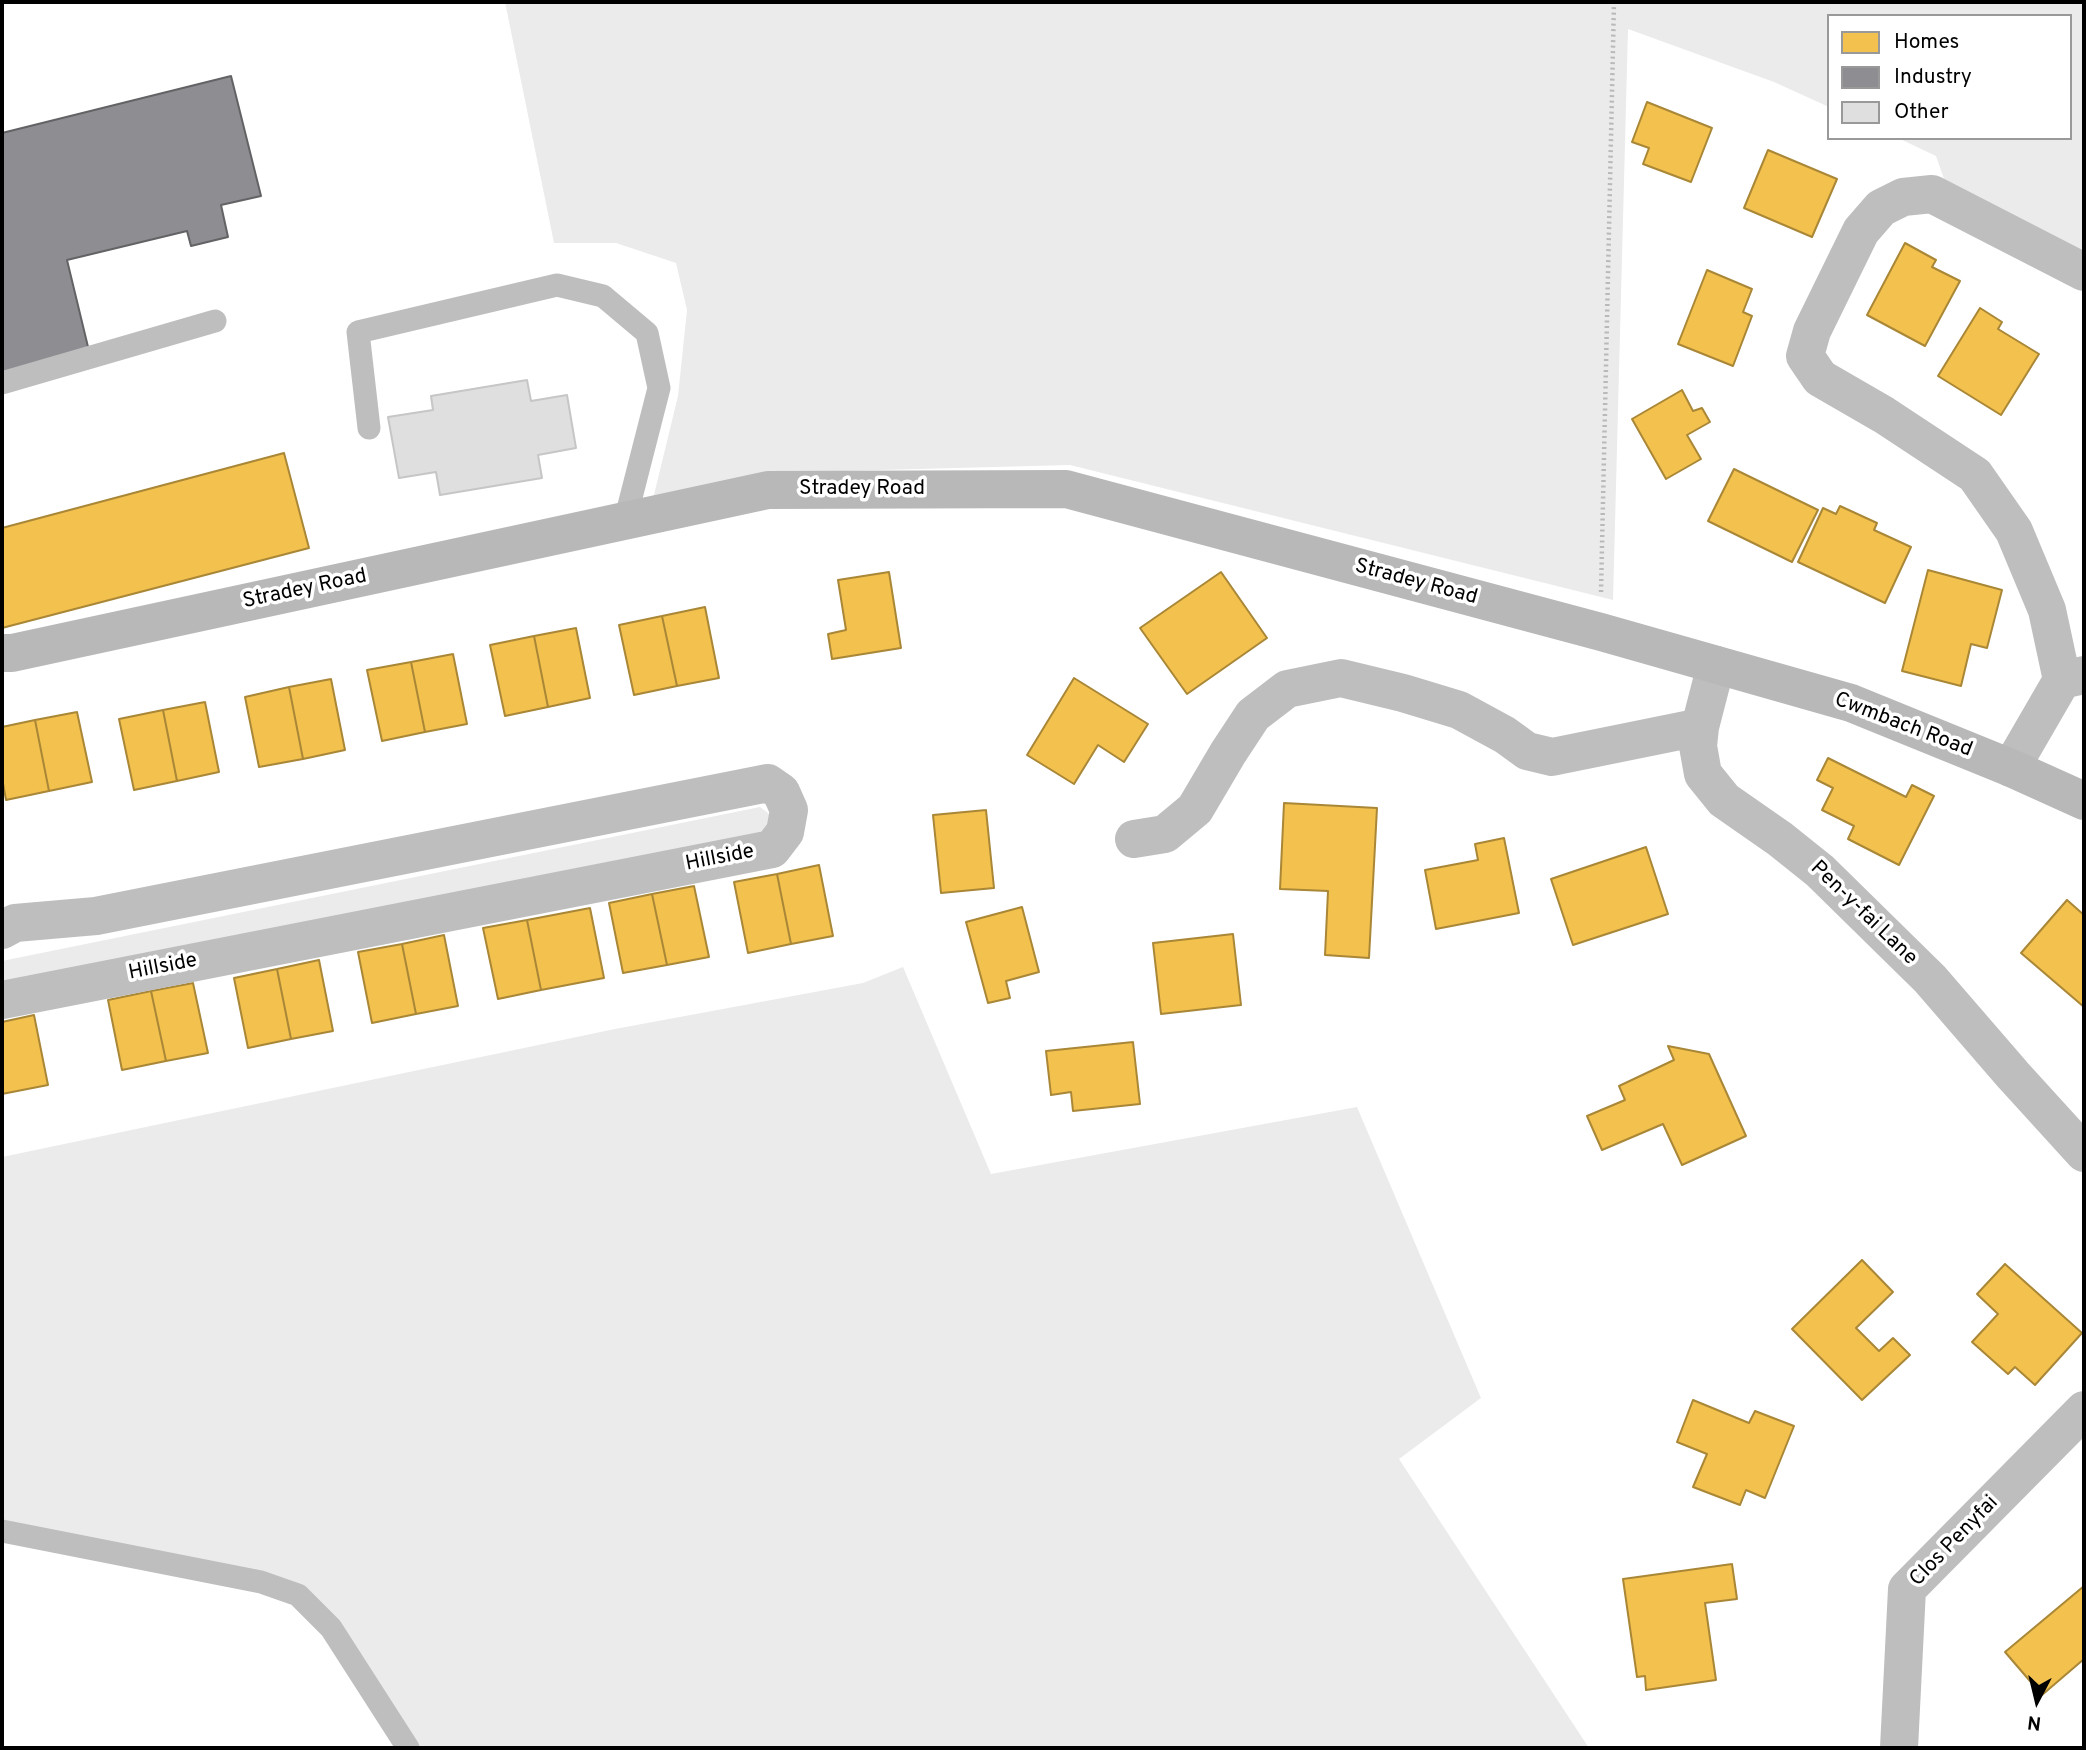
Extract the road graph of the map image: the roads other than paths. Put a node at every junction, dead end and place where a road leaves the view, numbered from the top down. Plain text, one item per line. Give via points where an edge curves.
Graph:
1 (2084, 272) edge
2 (215, 321) dead end
3 (2, 383) edge
4 (369, 428) dead end
5 (625, 521) junction
6 (2, 653) edge
7 (1716, 664) junction
8 (2073, 678) edge
9 (1700, 727) junction
10 (2011, 768) junction
11 (2084, 801) edge
12 (1133, 839) dead end
13 (6, 924) edge
14 (2, 1000) edge
15 (2084, 1153) edge
16 (2084, 1410) edge
17 (2, 1531) edge
18 (408, 1748) edge
19 (1899, 1748) edge

1 - 8 street via 1932,194 1903,197 1881,208 1861,231 1812,331 1805,356 1820,378 1975,475 2014,531
2 - 3 lane
4 - 5 lane via 358,332 558,285 603,296 647,333 659,388
5 - 6 main road, Stradey Road
5 - 7 main road, Stradey Road via 768,490 1066,489
7 - 9 street, Pen-y-fai Lane
7 - 10 main road, Cwmbach Road via 1851,703
8 - 10 street
9 - 12 street via 1552,757 1527,751 1460,710 1341,678 1287,689 1253,715 1195,809 1165,834
9 - 15 street, Pen-y-fai Lane via 1703,774 1724,800 1820,871 1930,979
10 - 11 main road, Cwmbach Road
13 - 14 street, Hillside via 96,916 768,783 781,792 789,810 785,832 772,849
16 - 19 street, Clos Penyfai via 1907,1590
17 - 18 lane via 261,1582 298,1595 331,1628

